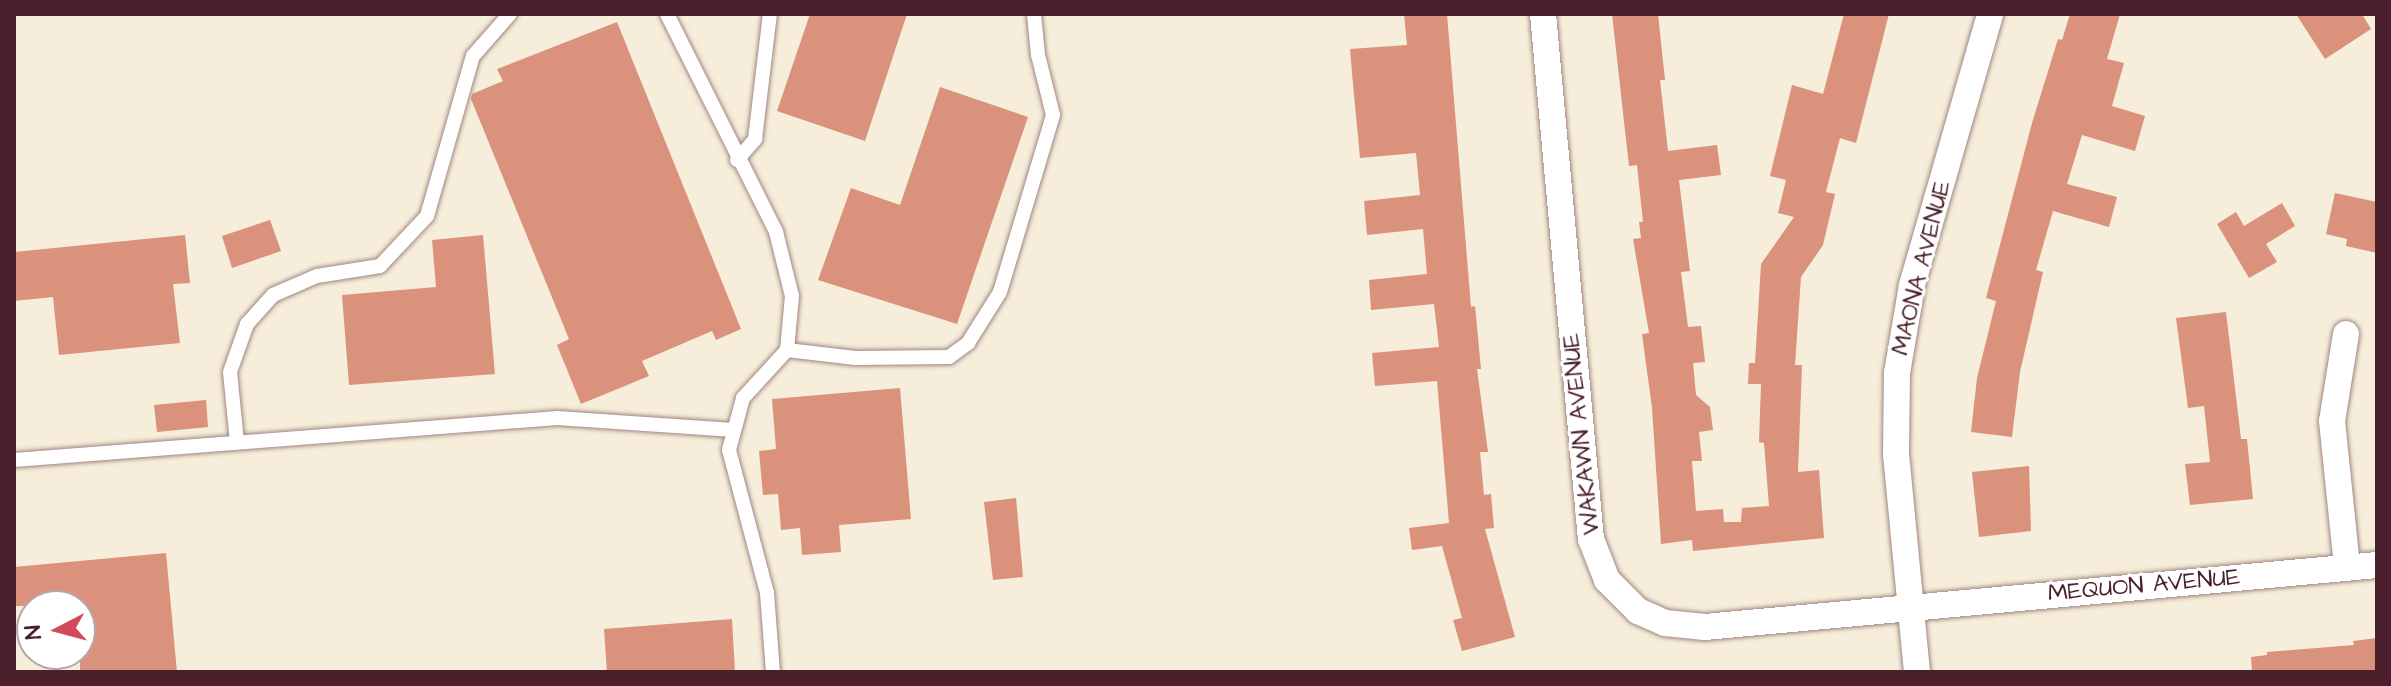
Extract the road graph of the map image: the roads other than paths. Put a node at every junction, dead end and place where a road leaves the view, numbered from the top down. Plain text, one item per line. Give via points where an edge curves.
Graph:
1 (510, 14) edge
2 (667, 14) edge
3 (770, 14) edge
4 (1034, 14) edge
5 (1543, 14) edge
6 (1990, 14) edge
7 (737, 160) junction
8 (2346, 334) dead end
9 (787, 350) junction
10 (734, 430) junction
11 (237, 442) junction
12 (14, 460) edge
13 (2377, 565) edge
14 (2347, 567) junction
15 (1911, 608) junction
16 (773, 672) edge
17 (1917, 672) edge

1 - 11 lane via 473,56 427,216 380,266 317,276 273,295 247,324 230,372
2 - 7 lane
3 - 7 lane via 755,139
4 - 9 lane via 1053,115 1000,292 968,343 949,357 856,358
5 - 15 street, WAKAWN AVENUE via 1591,539 1607,580 1638,611 1680,626
6 - 15 street, MAONA AVENUE via 1901,338 1895,436
7 - 9 lane via 776,232 792,296
8 - 14 street via 2332,421
9 - 10 lane via 743,398
10 - 11 lane via 557,418
10 - 16 lane via 729,450 767,593
11 - 12 lane
13 - 14 street, MEQUON AVENUE
14 - 15 street, MEQUON AVENUE
15 - 17 street, MAONA AVENUE

